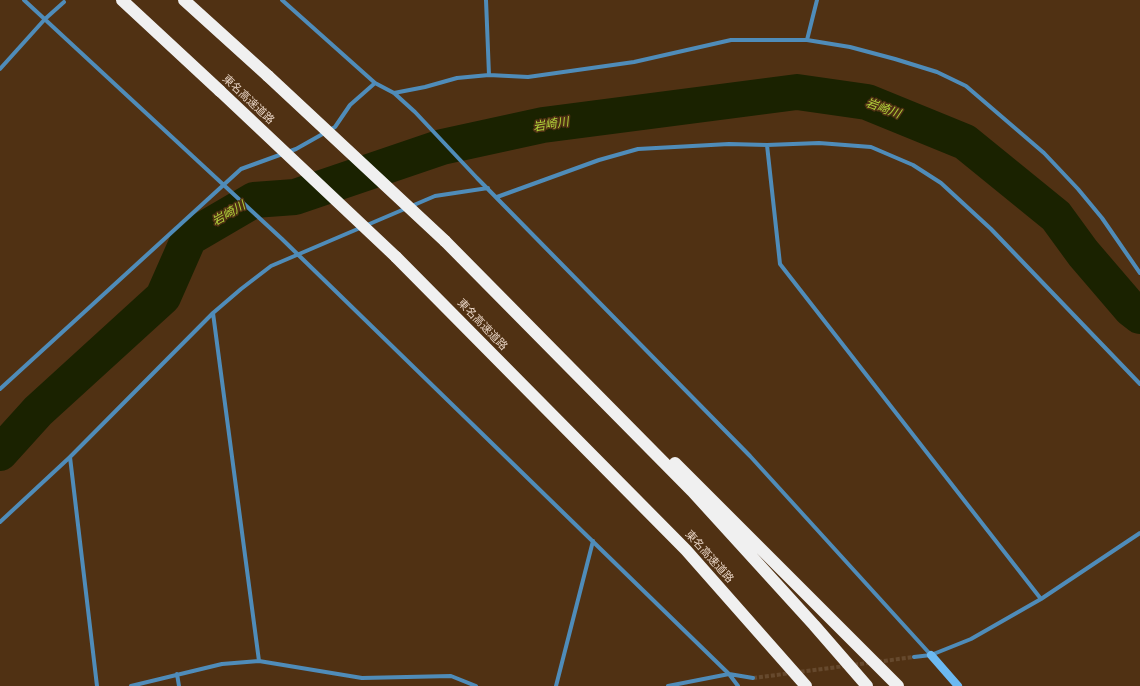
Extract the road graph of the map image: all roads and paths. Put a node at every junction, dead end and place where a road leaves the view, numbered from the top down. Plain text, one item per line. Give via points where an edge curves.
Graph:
1 (24, 0) edge
2 (122, 0) edge
3 (184, 0) edge
4 (282, 0) edge
5 (486, 0) edge
6 (817, 0) edge
7 (64, 2) dead end
8 (45, 19) junction
9 (807, 40) junction
10 (0, 69) edge
11 (490, 75) junction
12 (375, 83) junction
13 (394, 93) junction
14 (767, 145) junction
15 (224, 185) junction
16 (488, 188) junction
17 (497, 197) junction
18 (298, 255) junction
19 (1140, 273) edge
20 (515, 310) junction
21 (213, 313) junction
22 (1140, 384) edge
23 (0, 389) edge
24 (70, 457) junction
25 (0, 522) edge
26 (1140, 533) edge
27 (594, 541) junction
28 (1040, 599) junction
29 (931, 655) junction
30 (914, 657) tunnel mouth
31 (259, 661) junction
32 (177, 674) junction
33 (729, 674) junction
34 (753, 678) tunnel mouth
35 (96, 686) edge
36 (131, 686) edge
37 (179, 686) edge
38 (476, 686) edge
39 (556, 686) edge
40 (668, 686) edge
41 (738, 686) edge
42 (806, 686) edge
43 (867, 686) edge
44 (898, 686) edge
45 (958, 686) edge

1 - 8 street
2 - 42 highway, 東名高速道路, bridge via 396,257 686,550
3 - 20 highway, bridge via 445,241
4 - 12 street
5 - 11 street
6 - 9 street
7 - 8 street
8 - 10 street
8 - 15 street
9 - 11 street via 731,40 634,62 528,77
9 - 19 street via 850,47 895,59 938,72 966,86 1044,153 1078,189 1102,218
11 - 13 street via 457,78
12 - 13 street
12 - 15 street via 350,105 335,127 296,149 241,168
13 - 16 street
14 - 17 street via 729,144 638,149 599,160
14 - 22 street via 819,143 871,147 913,165 941,183 991,229
14 - 28 street via 780,264
15 - 18 street
15 - 23 street
16 - 17 street
16 - 18 street via 435,196
17 - 29 street via 750,456
18 - 21 street via 271,266
18 - 27 street
20 - 43 highway via 692,491
20 - 44 highway via 700,487
21 - 24 street
21 - 31 street
24 - 25 street
24 - 35 street
26 - 28 street
27 - 33 street
27 - 39 street
28 - 29 street via 971,639
29 - 30 street
29 - 45 street
31 - 32 street via 222,664
31 - 38 street via 362,678 451,676
32 - 36 street
32 - 37 street
33 - 34 street
33 - 40 street
33 - 41 street

